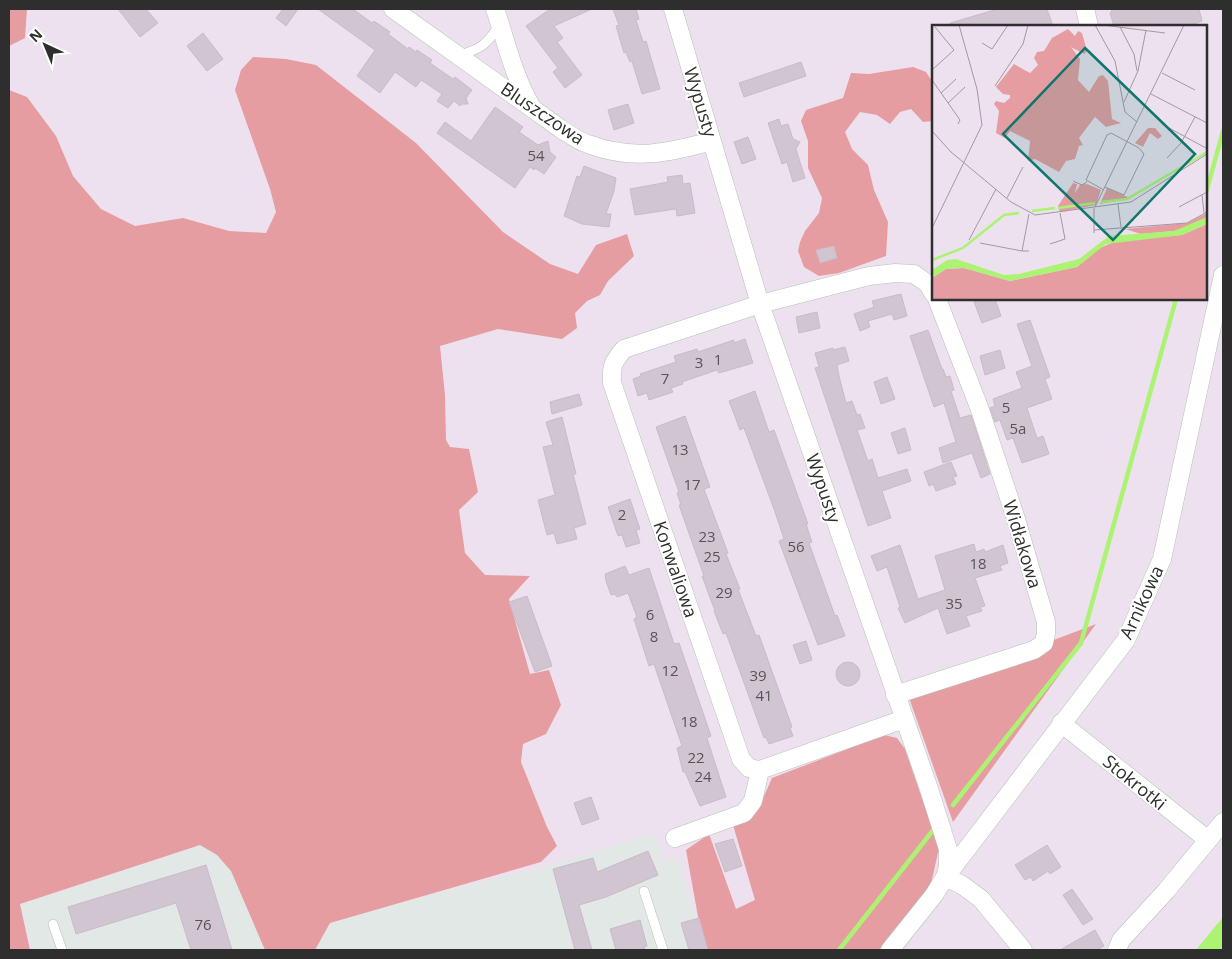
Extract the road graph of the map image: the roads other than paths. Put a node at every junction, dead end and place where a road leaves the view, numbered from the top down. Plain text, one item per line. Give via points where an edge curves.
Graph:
1 (393, 9) edge
2 (673, 9) edge
3 (1085, 9) edge
4 (497, 16) edge
5 (1088, 25) edge
6 (459, 55) junction
7 (533, 109) junction
8 (712, 141) junction
9 (1223, 275) edge
10 (932, 291) edge
11 (937, 300) edge
12 (760, 304) junction
13 (895, 695) junction
14 (904, 719) junction
15 (1061, 722) junction
16 (760, 770) junction
17 (1223, 822) edge
18 (675, 838) dead end
19 (1208, 840) junction
20 (945, 878) junction
21 (644, 891) dead end
22 (53, 924) dead end
23 (62, 950) edge
24 (663, 950) edge
25 (890, 950) edge
26 (1023, 950) edge
27 (1117, 950) edge

1 - 6 street, Bluszczowa
2 - 8 street, Wypusty
3 - 5 street
4 - 6 lane via 490,40 475,51
4 - 7 street via 522,90
6 - 7 street, Bluszczowa
7 - 8 street, Bluszczowa via 587,144 636,155 674,151
8 - 12 street, Wypusty
9 - 15 street, Arnikowa via 1162,559 1126,640
10 - 12 street via 914,274 895,273 869,276
11 - 13 street, Widłakowa via 979,407 1016,519 1046,622 1046,633 1044,643 1034,650
12 - 13 street, Wypusty
12 - 16 street, Konwaliowa via 624,350 611,369 612,383 741,759 749,768
13 - 14 street, Wypusty
14 - 16 street
14 - 20 street, Wypusty via 948,849
15 - 19 street, Stokrotki
15 - 20 street, Arnikowa
16 - 18 street via 753,801 744,813
17 - 19 street
19 - 27 street via 1121,940
20 - 25 street, Wypusty
20 - 26 street via 962,885 981,899
21 - 24 lane
22 - 23 lane

